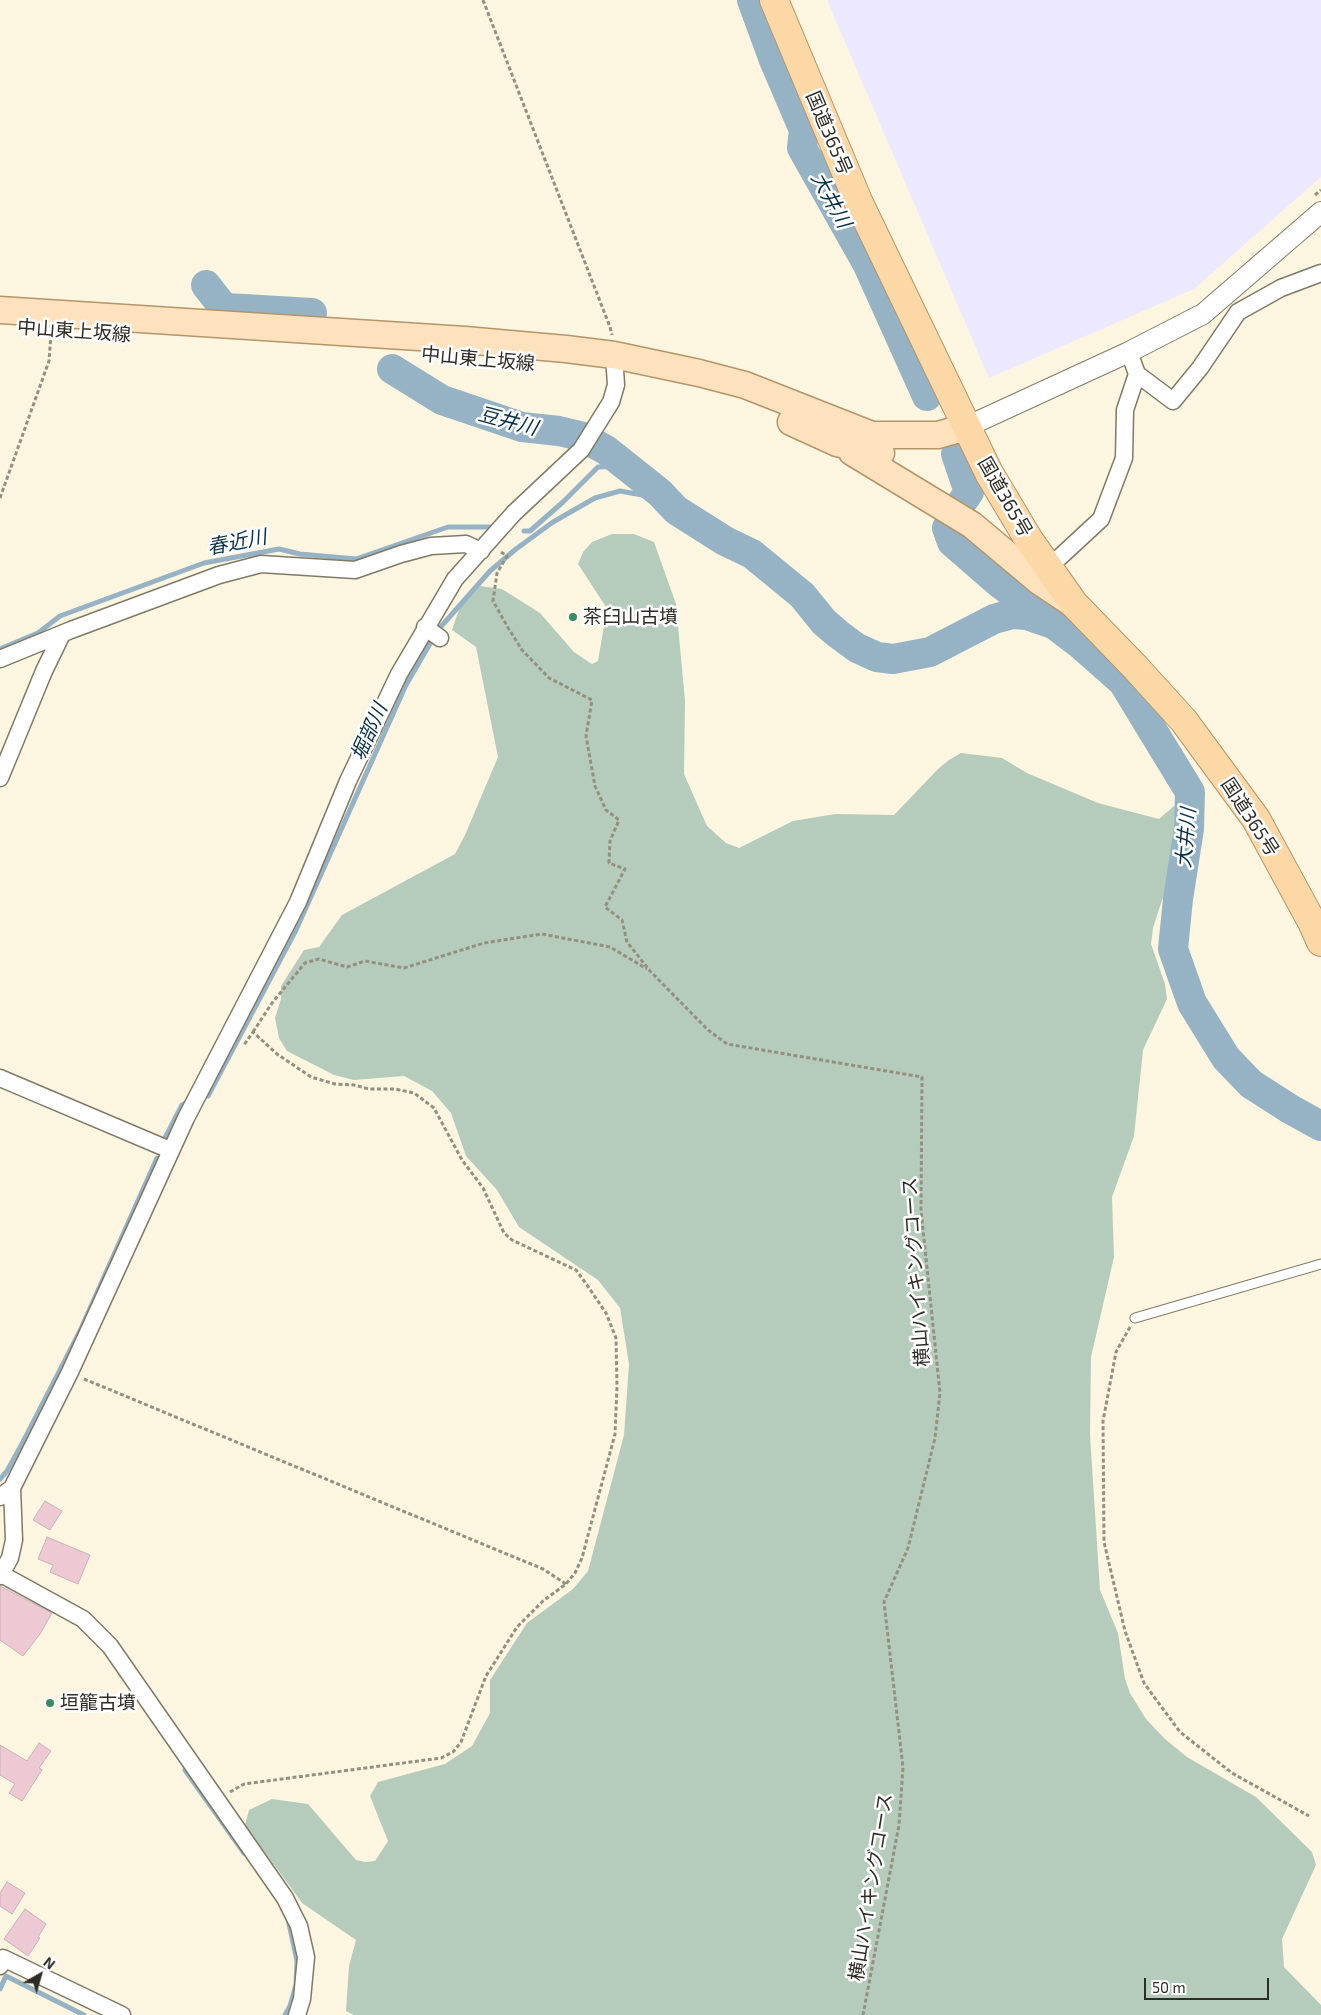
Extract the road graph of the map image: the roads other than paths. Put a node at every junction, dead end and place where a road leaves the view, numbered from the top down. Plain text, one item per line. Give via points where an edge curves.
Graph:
1 (774, 0) edge
2 (1317, 204) edge
3 (1321, 273) edge
4 (0, 310) edge
5 (0, 326) edge
6 (1129, 352) junction
7 (615, 365) junction
8 (1138, 374) junction
9 (966, 427) junction
10 (938, 435) junction
11 (837, 443) junction
12 (484, 547) junction
13 (1047, 566) junction
14 (1074, 604) junction
15 (62, 634) junction
16 (0, 659) edge
17 (0, 778) edge
18 (1321, 942) edge
19 (0, 1078) edge
20 (170, 1150) junction
21 (1321, 1264) edge
22 (1135, 1318) road end
23 (6, 1492) edge
24 (1, 1575) edge
25 (1, 1960) edge
26 (122, 2015) edge
27 (297, 2015) edge

1 - 9 highway, 国道365号 via 858,201
2 - 6 street via 1203,314
3 - 8 street via 1281,288 1238,312 1173,401
4 - 7 main road, 中山東上坂線 via 465,340
5 - 7 main road, 中山東上坂線 via 563,366
6 - 8 street
6 - 9 street
7 - 10 main road, 中山東上坂線 via 699,373 745,385 872,435
7 - 11 main road, 中山東上坂線 via 745,404
7 - 12 street via 616,385 611,402 581,450 514,513
8 - 13 street via 1126,410 1124,458 1101,519
9 - 10 main road, 中山東上坂線
9 - 13 highway, 国道365号 via 1009,507
10 - 11 main road, 中山東上坂線 via 922,450 902,453 887,454
11 - 14 main road via 972,525 1040,582
12 - 15 street via 466,544 431,546 355,570 261,564 219,575
12 - 20 street via 456,579 432,633 399,674 348,781 298,902
13 - 14 highway, 国道365号
14 - 18 highway, 国道365号 via 1184,721 1256,819
15 - 16 street
15 - 17 street
19 - 20 street
20 - 23 street via 70,1372
21 - 22 lane
23 - 24 street via 14,1540 10,1558
24 - 27 street via 83,1619 110,1646 285,1898 299,1926 306,1956 302,1999
25 - 26 street

